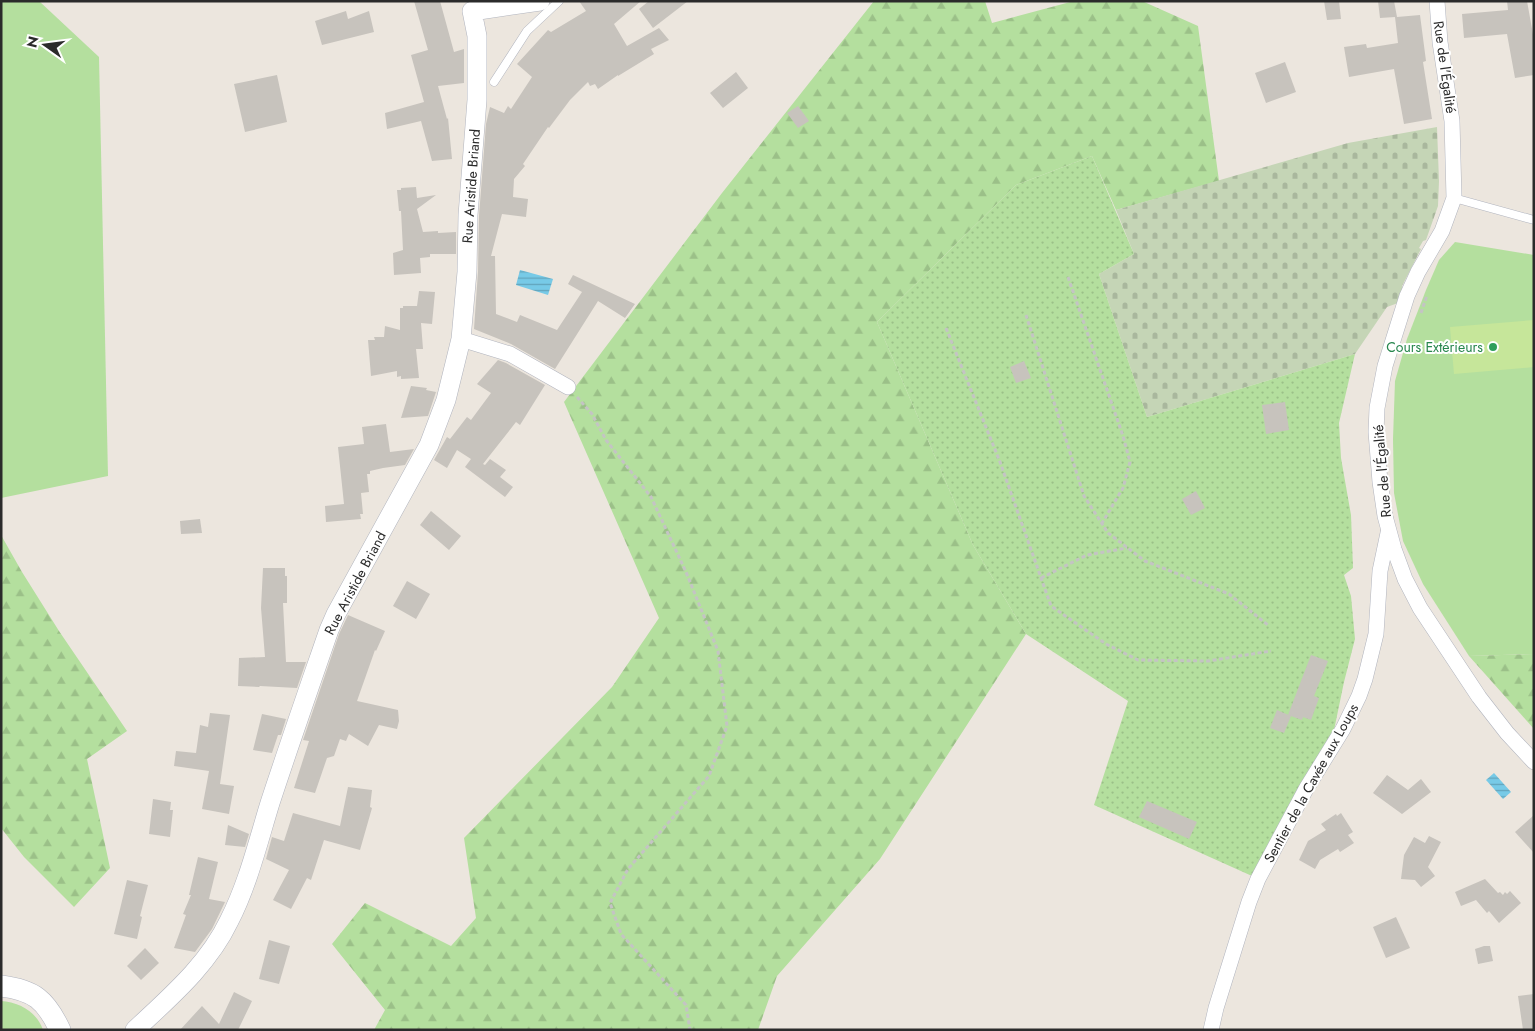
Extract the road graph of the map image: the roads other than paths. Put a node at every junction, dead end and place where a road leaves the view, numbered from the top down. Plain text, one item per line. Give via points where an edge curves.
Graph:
1 (540, 1) edge
2 (559, 1) edge
3 (1436, 1) edge
4 (470, 6) edge
5 (494, 82) dead end
6 (1454, 198) junction
7 (1534, 220) edge
8 (461, 339) junction
9 (568, 387) road end
10 (1389, 531) junction
11 (1534, 762) edge
12 (1, 986) edge
13 (60, 1030) edge
14 (135, 1030) edge
15 (1211, 1030) edge

1 - 4 street
2 - 5 lane via 527,31
3 - 6 street, Rue de l'Égalité via 1452,121
4 - 8 street, Rue Aristide Briand via 477,36 477,100
6 - 7 lane
6 - 10 street, Rue de l'Égalité via 1442,231 1407,296 1380,387 1376,432 1380,482
8 - 9 street via 510,354
8 - 14 street, Rue Aristide Briand via 446,400 429,445 329,630 230,921 181,988
10 - 11 street, Rue de l'Égalité via 1405,579 1429,623 1479,697
10 - 15 street, Sentier de la Cavée aux Loups via 1380,571 1376,634 1362,688 1343,729 1306,789 1256,884
12 - 13 main road via 20,988 38,998 52,1012

